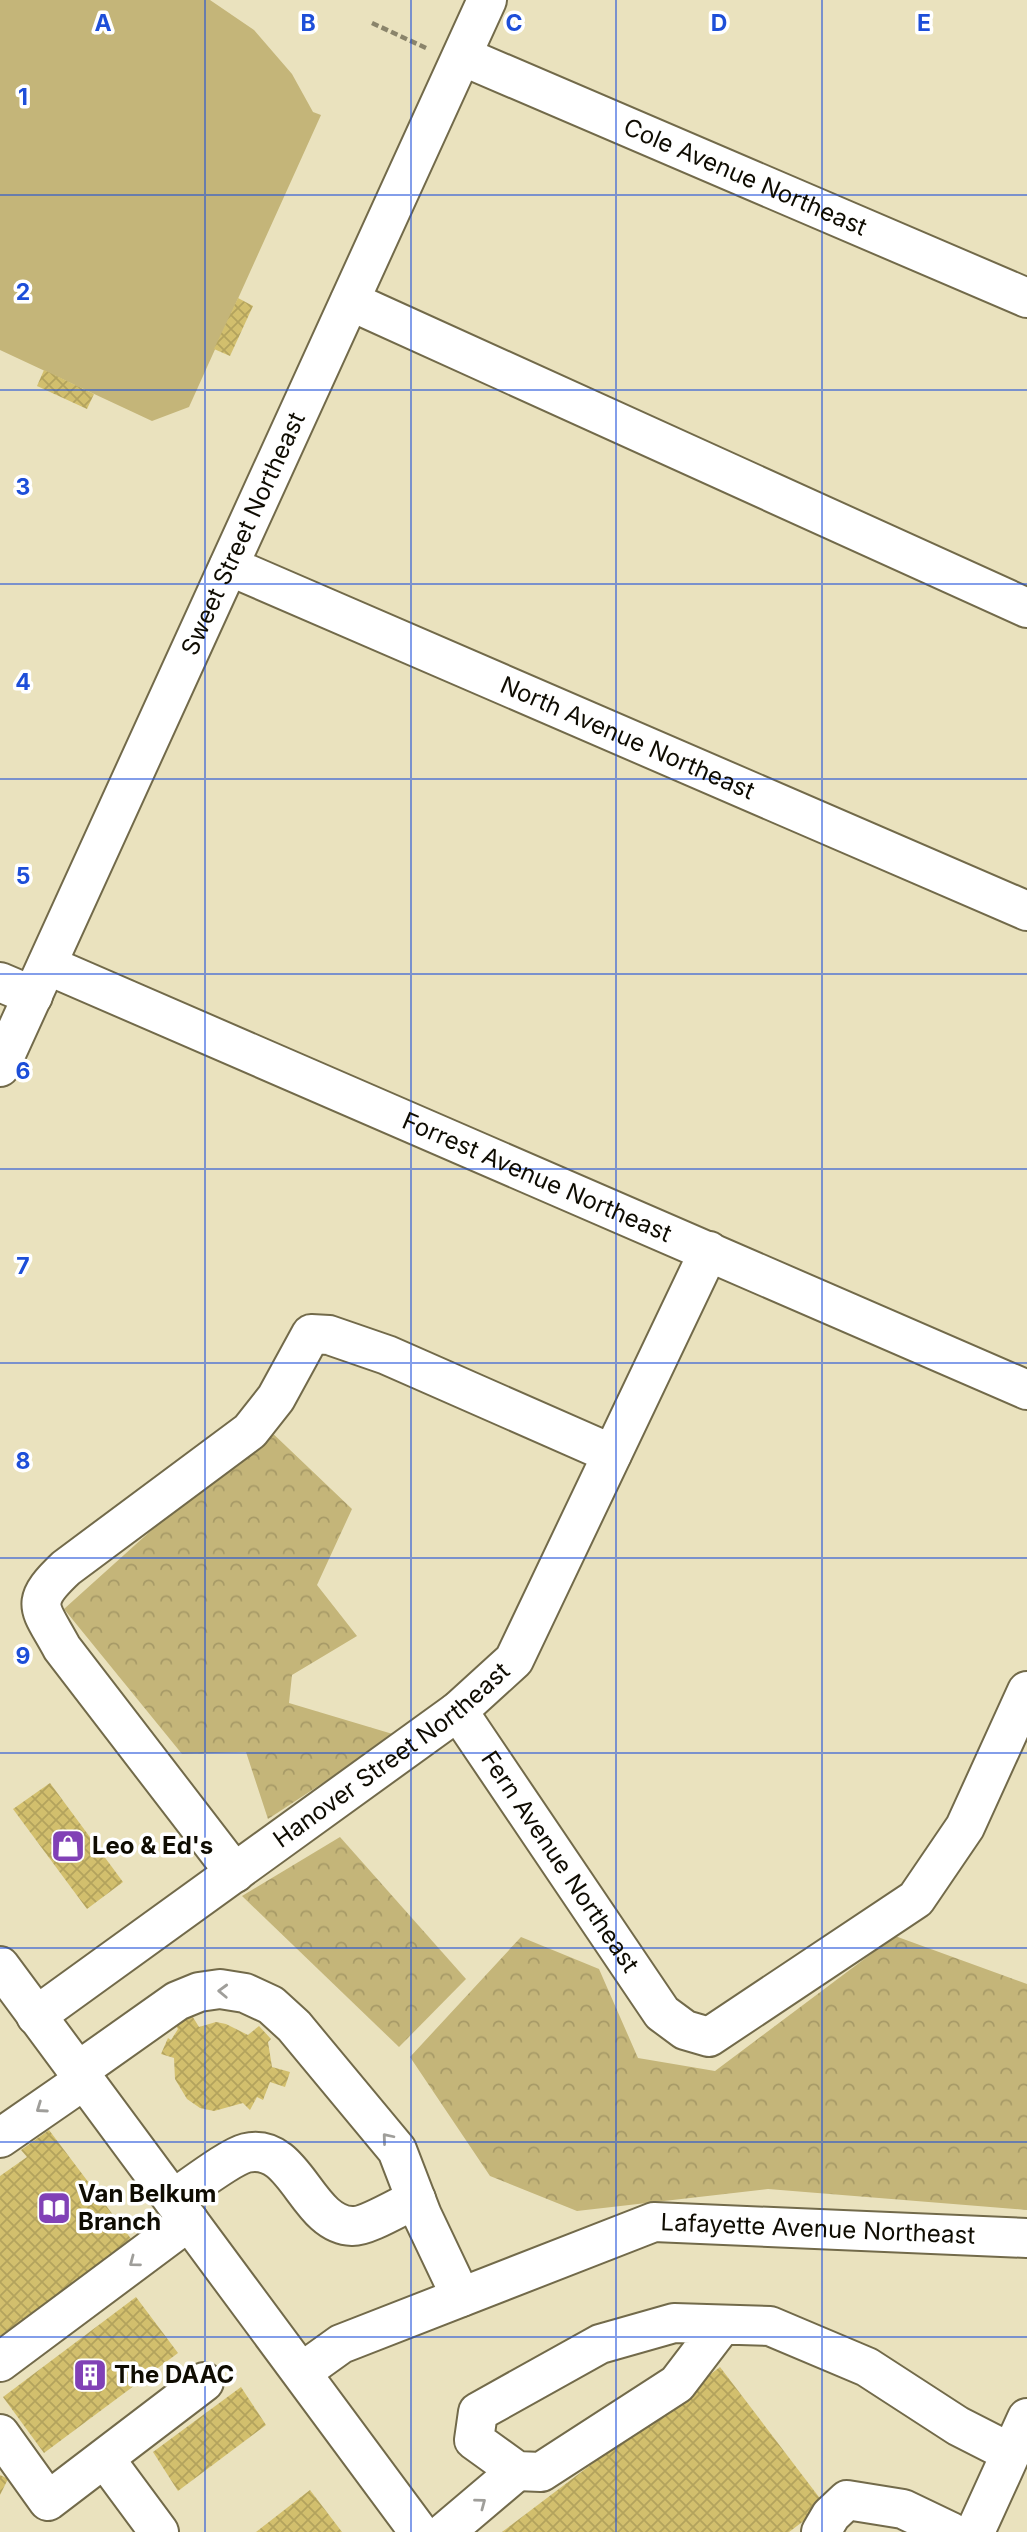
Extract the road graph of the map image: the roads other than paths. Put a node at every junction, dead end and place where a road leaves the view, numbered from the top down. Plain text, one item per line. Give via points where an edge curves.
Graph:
1 (487, 0) edge
2 (444, 52) junction
3 (1027, 298) edge
4 (350, 301) junction
5 (229, 566) junction
6 (1027, 608) edge
7 (1027, 911) edge
8 (27, 981) edge
9 (0, 1067) edge
10 (709, 1251) junction
11 (1027, 1390) edge
12 (612, 1454) junction
13 (1027, 1691) edge
14 (458, 1712) junction
15 (235, 1873) junction
16 (0, 1966) edge
17 (36, 2016) junction
18 (81, 2076) junction
19 (0, 2138) edge
20 (416, 2199) junction
21 (181, 2210) junction
22 (1027, 2238) edge
23 (461, 2297) junction
24 (722, 2325) junction
25 (0, 2362) edge
26 (302, 2372) junction
27 (204, 2382) dead end
28 (1027, 2418) edge
29 (0, 2434) edge
30 (1011, 2453) junction
31 (105, 2459) junction
32 (517, 2472) junction
33 (159, 2532) edge
34 (419, 2532) edge
35 (445, 2532) edge
36 (821, 2532) edge
37 (951, 2532) edge
38 (975, 2532) edge

1 - 2 street, Sweet Street Northeast
2 - 3 street, Cole Avenue Northeast
2 - 4 street, Sweet Street Northeast
4 - 5 street, Sweet Street Northeast
4 - 6 street
5 - 7 street, North Avenue Northeast
5 - 8 street, Sweet Street Northeast
8 - 9 street, Sweet Street Northeast
8 - 10 street, Forrest Avenue Northeast
10 - 11 street, Forrest Avenue Northeast
10 - 12 street, Hanover Street Northeast
12 - 14 street, Hanover Street Northeast via 514,1660
12 - 15 street via 387,1354 329,1335 311,1334 276,1398 250,1431 43,1589 40,1606 62,1648
13 - 14 street, Fern Avenue Northeast via 965,1828 916,1899 709,2037 685,2030 662,2013
14 - 15 street, Hanover Street Northeast
15 - 17 street, Hanover Street Northeast
16 - 17 street
17 - 18 street
18 -> 19 street
20 -> 18 street via 397,2150 303,2036 271,2005 245,1993 220,1989 177,2001
18 - 21 street
20 - 21 street via 354,2227 338,2223 324,2214 282,2164 264,2153 245,2154
20 - 23 street
21 -> 25 street
21 - 26 street
22 - 23 street, Lafayette Avenue Northeast via 654,2222
23 - 26 street, Lafayette Avenue Northeast via 341,2344
24 - 30 street via 770,2326 867,2367 958,2426
24 - 32 street via 677,2384 541,2472
24 - 32 street via 674,2323 600,2344 478,2412 474,2440
26 - 34 street
27 - 31 street
28 - 30 street
29 - 31 street via 48,2501
30 - 38 street
31 - 33 street
35 -> 32 street
36 - 37 street via 847,2500 903,2509

